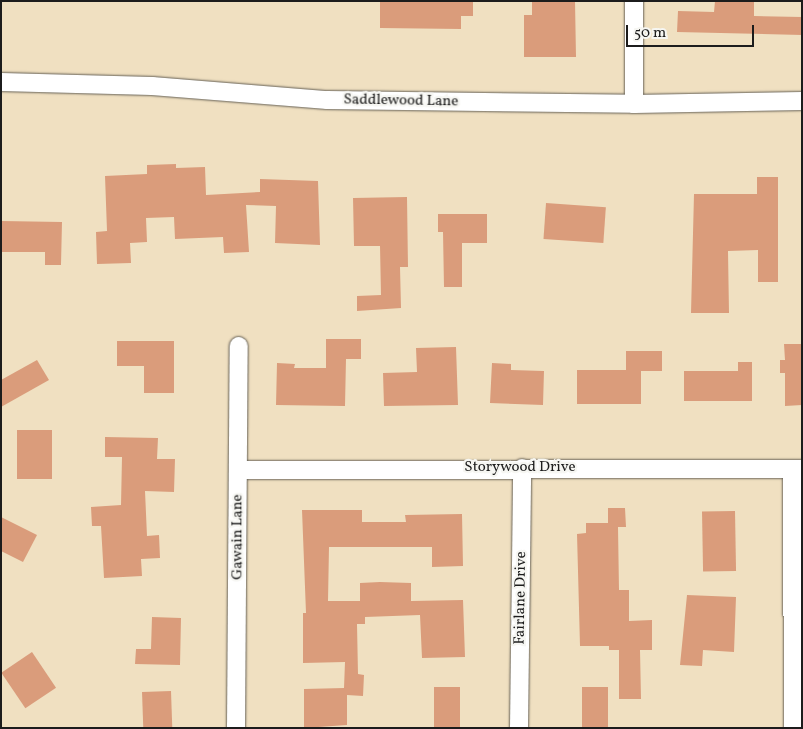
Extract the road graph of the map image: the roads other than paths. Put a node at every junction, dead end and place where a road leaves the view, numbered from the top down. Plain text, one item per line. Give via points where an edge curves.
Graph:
1 (634, 1) edge
2 (1, 82) edge
3 (802, 101) edge
4 (634, 104) junction
5 (239, 346) dead end
6 (522, 468) junction
7 (797, 469) edge
8 (239, 470) junction
9 (236, 728) edge
10 (519, 728) edge
11 (793, 728) edge

1 - 4 street
2 - 4 street, Saddlewood Lane via 152,86 327,100
3 - 4 street, Saddlewood Lane
5 - 8 street, Gawain Lane
6 - 7 street, Storywood Drive
6 - 8 street, Storywood Drive
6 - 10 street, Fairlane Drive
7 - 11 street
8 - 9 street, Gawain Lane

